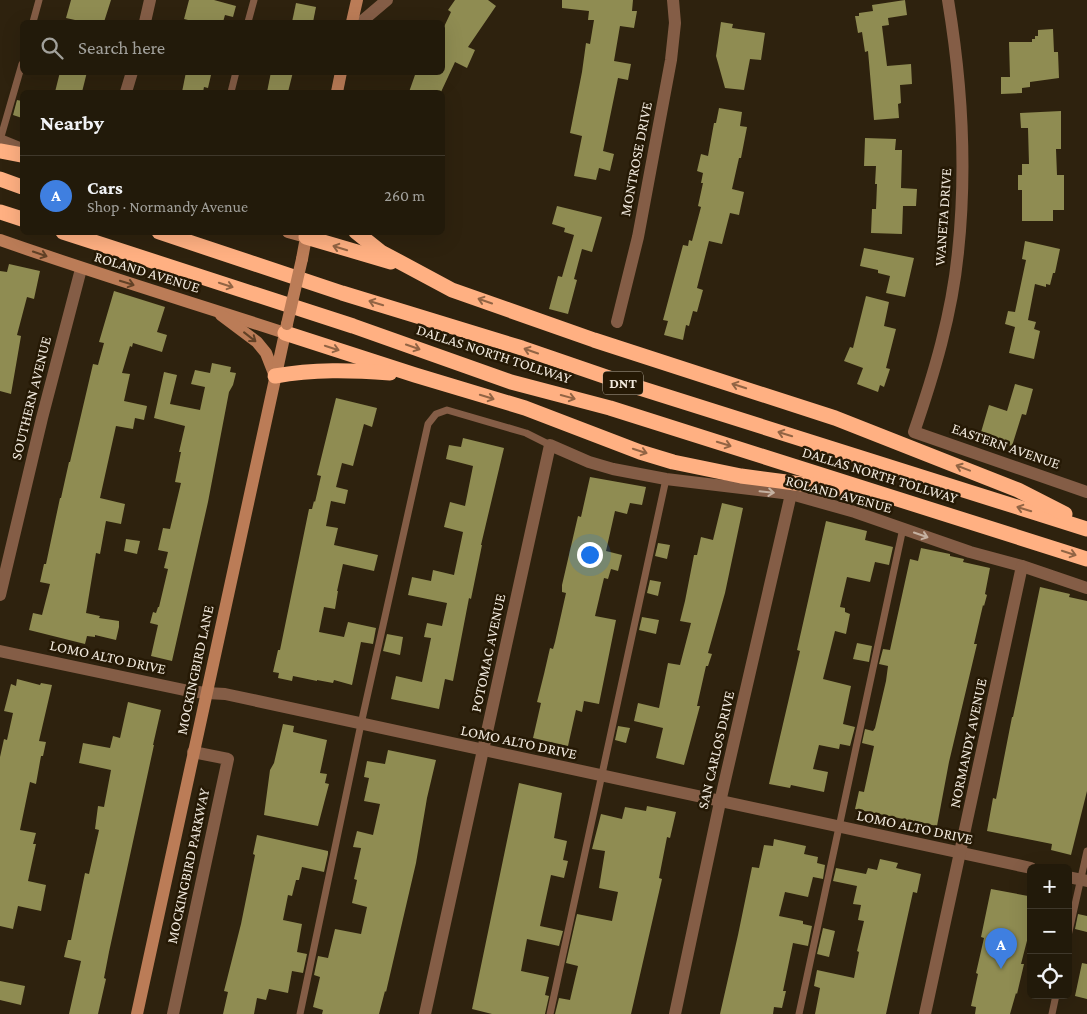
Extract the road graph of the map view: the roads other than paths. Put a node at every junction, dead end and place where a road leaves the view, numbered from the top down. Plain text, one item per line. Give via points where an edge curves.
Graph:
1 (39, 0) edge
2 (150, 0) edge
3 (254, 0) edge
4 (357, 0) edge
5 (387, 0) edge
6 (673, 0) edge
7 (948, 0) edge
8 (34, 20) edge
9 (145, 20) edge
10 (249, 20) edge
11 (352, 20) edge
12 (363, 20) edge
13 (20, 71) edge
14 (131, 75) edge
15 (235, 75) edge
16 (341, 75) edge
17 (127, 90) edge
18 (232, 90) edge
19 (338, 90) edge
20 (0, 140) edge
21 (20, 148) edge
22 (0, 151) edge
23 (20, 155) edge
24 (0, 180) edge
25 (20, 186) edge
26 (0, 212) edge
27 (20, 219) edge
28 (72, 235) edge
29 (169, 235) edge
30 (307, 235) edge
31 (360, 235) edge
32 (0, 240) edge
33 (407, 267) junction
34 (81, 268) junction
35 (213, 309) junction
36 (617, 322) dead end
37 (286, 328) junction
38 (415, 375) junction
39 (275, 376) junction
40 (914, 432) joint
41 (550, 445) junction
42 (666, 480) junction
43 (1087, 492) edge
44 (791, 494) junction
45 (889, 495) junction
46 (1087, 527) edge
47 (903, 528) junction
48 (1087, 558) edge
49 (1022, 566) junction
50 (1087, 588) edge
51 (0, 595) edge
52 (0, 651) edge
53 (207, 692) junction
54 (362, 724) junction
55 (483, 750) junction
56 (194, 752) junction
57 (601, 776) junction
58 (720, 802) junction
59 (840, 827) junction
60 (1087, 850) edge
61 (961, 853) junction
62 (1027, 867) edge
63 (1079, 879) edge
64 (1072, 915) edge
65 (1055, 999) edge
66 (137, 1014) edge
67 (173, 1014) edge
68 (300, 1014) edge
69 (426, 1014) edge
70 (550, 1014) edge
71 (675, 1014) edge
72 (800, 1014) edge
73 (925, 1014) edge
74 (1052, 1014) edge

1 - 8 lane
2 - 9 street
3 - 10 lane
4 - 11 main road
5 - 12 street
6 - 36 street, MONTROSE DRIVE via 675,23 671,60 638,237
7 - 40 street, WANETA DRIVE via 962,112 958,253 940,347
13 - 20 lane
14 - 17 street
15 - 18 lane
16 - 19 main road
20 - 21 street
22 - 23 highway
24 - 25 highway
26 - 27 highway
28 -> 45 highway, DALLAS NORTH TOLLWAY / DNT via 353,326 511,382 610,408
46 -> 29 highway, DALLAS NORTH TOLLWAY / DNT via 634,386
33 -> 30 highway
30 - 37 main road, MOCKINGBIRD LANE, bridge
31 - 33 highway
32 -> 34 main road, ROLAND AVENUE
46 -> 33 highway via 1018,490 835,418 452,290
34 -> 35 main road, ROLAND AVENUE
34 - 51 street, SOUTHERN AVENUE
35 - 37 main road, ROLAND AVENUE
35 -> 39 main road via 257,342 266,353
37 -> 38 highway
37 - 39 main road, MOCKINGBIRD LANE
38 - 39 highway via 332,370
38 -> 45 highway via 525,408 672,462 741,476
39 - 53 main road, MOCKINGBIRD LANE
40 - 43 street, EASTERN AVENUE
41 - 42 street, ROLAND AVENUE via 613,469
41 - 54 lane via 526,434 447,410 431,418
41 - 55 street, POTOMAC AVENUE
42 -> 44 street, ROLAND AVENUE
42 - 57 lane
44 - 47 street, ROLAND AVENUE
44 - 58 street, SAN CARLOS DRIVE
45 -> 48 highway, DALLAS NORTH TOLLWAY / DNT
47 -> 49 street, ROLAND AVENUE
47 - 59 lane
49 - 50 street, ROLAND AVENUE
49 - 61 street, NORMANDY AVENUE
52 - 53 street, LOMO ALTO DRIVE via 189,691
53 - 54 street, LOMO ALTO DRIVE
53 - 56 main road, MOCKINGBIRD LANE
54 - 55 street, LOMO ALTO DRIVE
54 - 68 lane
55 - 57 street, LOMO ALTO DRIVE
55 - 69 street, POTOMAC AVENUE
56 - 66 main road, MOCKINGBIRD LANE
56 - 67 street, MOCKINGBIRD PARKWAY via 228,758
57 - 58 street, LOMO ALTO DRIVE
57 - 70 lane
58 - 59 street, LOMO ALTO DRIVE
58 - 71 street, SAN CARLOS DRIVE
59 - 61 street, LOMO ALTO DRIVE
59 - 72 lane
60 - 63 lane
61 - 62 street, LOMO ALTO DRIVE
61 - 73 street, NORMANDY AVENUE
63 - 64 lane
65 - 74 lane

